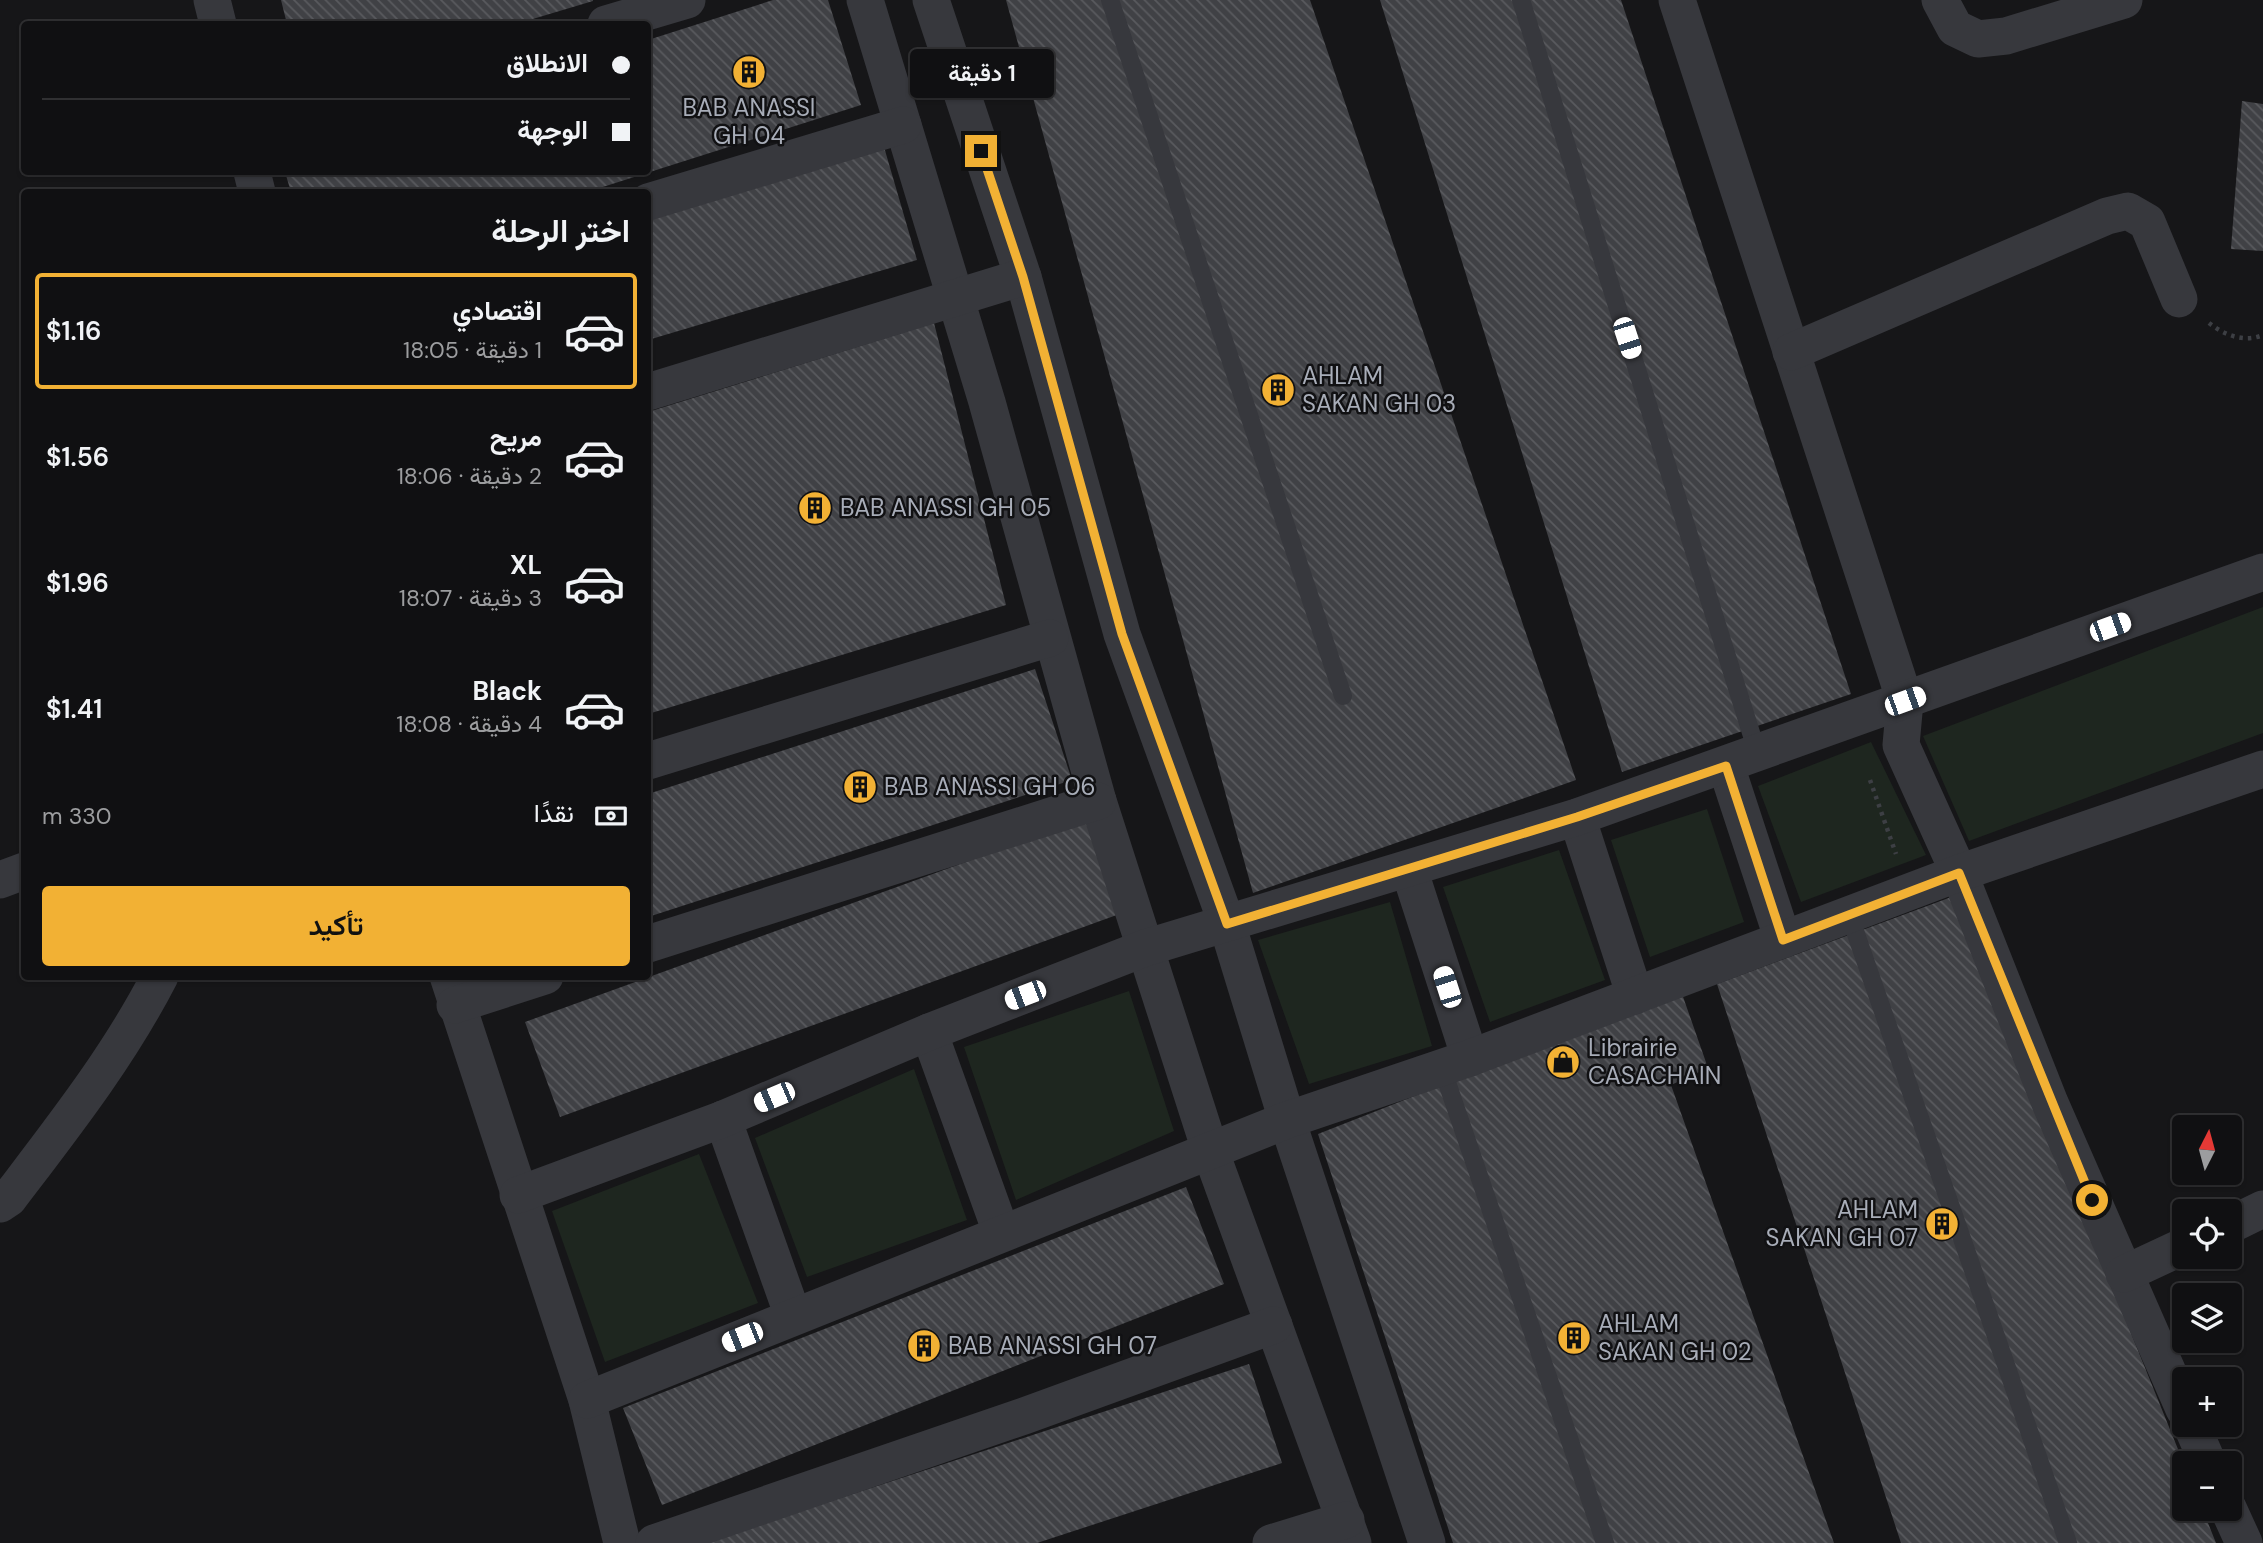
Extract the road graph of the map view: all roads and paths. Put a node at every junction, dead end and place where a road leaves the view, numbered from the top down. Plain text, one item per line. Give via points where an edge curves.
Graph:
1 (212, 0) edge
2 (687, 0) edge
3 (865, 0) edge
4 (931, 0) edge
5 (1110, 0) edge
6 (1521, 0) edge
7 (1940, 0) edge
8 (2124, 0) edge
9 (1687, 4) edge
10 (217, 21) edge
11 (616, 21) edge
12 (903, 125) junction
13 (651, 201) edge
14 (1023, 277) junction
15 (954, 299) junction
16 (2179, 299) joint
17 (2263, 335) edge
18 (1791, 352) junction
19 (651, 390) edge
20 (2263, 572) edge
21 (1050, 638) junction
22 (1343, 696) dead end
23 (1905, 701) junction
24 (651, 760) edge
25 (1742, 760) junction
26 (1866, 768) dead end
27 (2263, 769) edge
28 (1098, 801) junction
29 (1577, 817) junction
30 (1899, 864) dead end
31 (1409, 869) junction
32 (21, 873) edge
33 (1959, 873) junction
34 (0, 880) edge
35 (1849, 914) junction
36 (1227, 924) junction
37 (1783, 940) junction
38 (651, 943) edge
39 (1145, 948) junction
40 (158, 980) edge
41 (520, 980) edge
42 (451, 991) edge
43 (1635, 996) junction
44 (929, 1032) junction
45 (1456, 1063) junction
46 (723, 1119) junction
47 (1287, 1120) junction
48 (1210, 1150) junction
49 (518, 1195) junction
50 (0, 1204) edge
51 (2263, 1209) edge
52 (2242, 1219) edge
53 (1001, 1232) junction
54 (2172, 1252) edge
55 (2124, 1274) junction
56 (793, 1316) junction
57 (1274, 1325) junction
58 (2172, 1382) edge
59 (587, 1400) junction
60 (2234, 1521) edge
61 (1350, 1532) edge
62 (622, 1543) edge
63 (654, 1543) edge
64 (1271, 1543) edge
65 (1427, 1543) edge
66 (1605, 1543) edge
67 (2068, 1543) edge
68 (2244, 1543) edge

1 - 10 street
2 - 11 street
3 - 12 street
4 - 14 street
5 - 22 lane
6 - 25 lane
7 - 8 street via 1955,27 1978,39 2006,36
9 - 18 street
12 - 13 street
12 - 15 street
14 - 15 street
14 - 36 street via 1122,634
15 - 19 street
15 - 21 street via 987,402
16 - 17 path via 2219,331 2238,338
16 - 18 street via 2147,222 2128,211
18 - 23 street
20 - 23 street
21 - 24 street
21 - 28 street
23 - 25 street
23 - 33 street via 1901,745
25 - 29 street
25 - 37 street
26 - 30 path
27 - 33 street
28 - 38 street
28 - 39 street
29 - 31 street
29 - 43 street
31 - 36 street
31 - 45 street
32 - 34 street
33 - 35 street
33 - 55 street
35 - 37 street
35 - 67 lane
36 - 39 street
36 - 47 street
37 - 43 street
39 - 44 street
39 - 48 street
40 - 50 street via 138,1020 69,1119
41 - 42 street
42 - 49 street
43 - 45 street
44 - 46 street
44 - 53 street
45 - 47 street
45 - 66 lane
46 - 49 street
46 - 56 street
47 - 48 street
47 - 65 street
48 - 53 street
48 - 57 street
49 - 59 street
51 - 52 street
53 - 56 street
54 - 55 street
55 - 58 street
56 - 59 street
57 - 61 street
57 - 63 street
59 - 62 street
60 - 68 street
61 - 64 street

